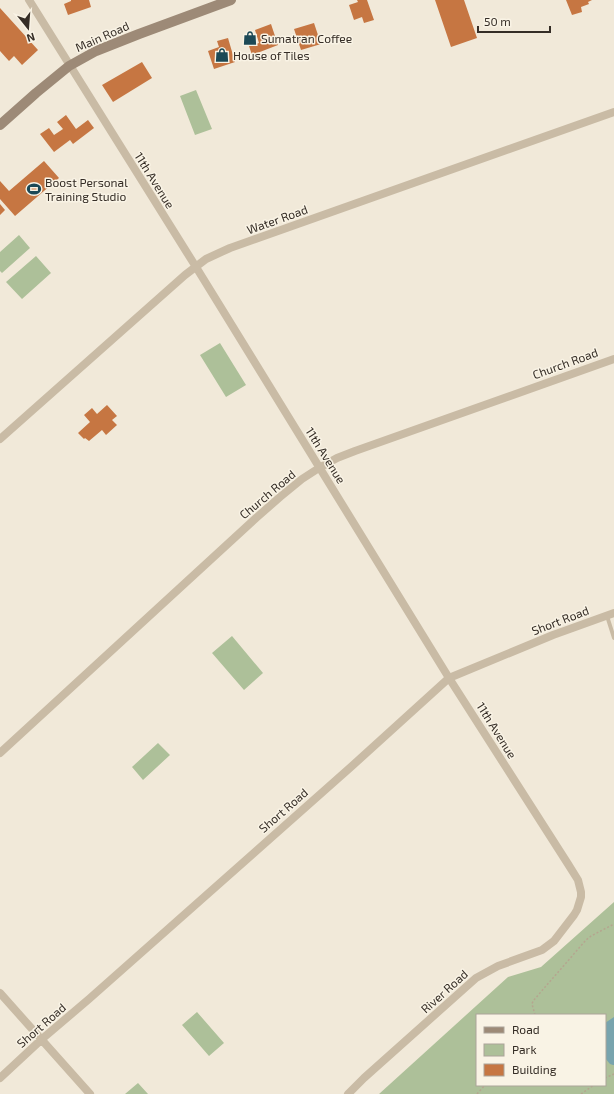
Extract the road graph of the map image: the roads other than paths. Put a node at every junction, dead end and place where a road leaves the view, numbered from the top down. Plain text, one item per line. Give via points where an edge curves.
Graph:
1 (29, 0) edge
2 (231, 0) edge
3 (69, 66) junction
4 (614, 112) edge
5 (0, 125) edge
6 (196, 267) junction
7 (614, 359) edge
8 (0, 439) edge
9 (319, 468) junction
10 (610, 614) edge
11 (614, 638) edge
12 (449, 678) junction
13 (0, 753) edge
14 (567, 926) joint
15 (0, 992) edge
16 (42, 1039) junction
17 (0, 1078) edge
18 (90, 1094) edge
19 (348, 1094) edge

1 - 3 street, 11th Avenue
2 - 3 main road, Main Road via 139,34
3 - 5 main road, Main Road
3 - 6 street, 11th Avenue
4 - 6 street, Water Road via 230,248 206,259
6 - 8 street, Water Road
6 - 9 street, 11th Avenue
7 - 9 street, Church Road via 355,451
9 - 12 street, 11th Avenue
9 - 13 street, Church Road via 256,518
10 - 11 lane
10 - 12 street, Short Road
12 - 14 street, 11th Avenue via 578,880 580,902
12 - 16 street, Short Road
14 - 19 street, River Road via 546,948 498,966 469,983
15 - 16 street
16 - 17 street, Short Road
16 - 18 street

